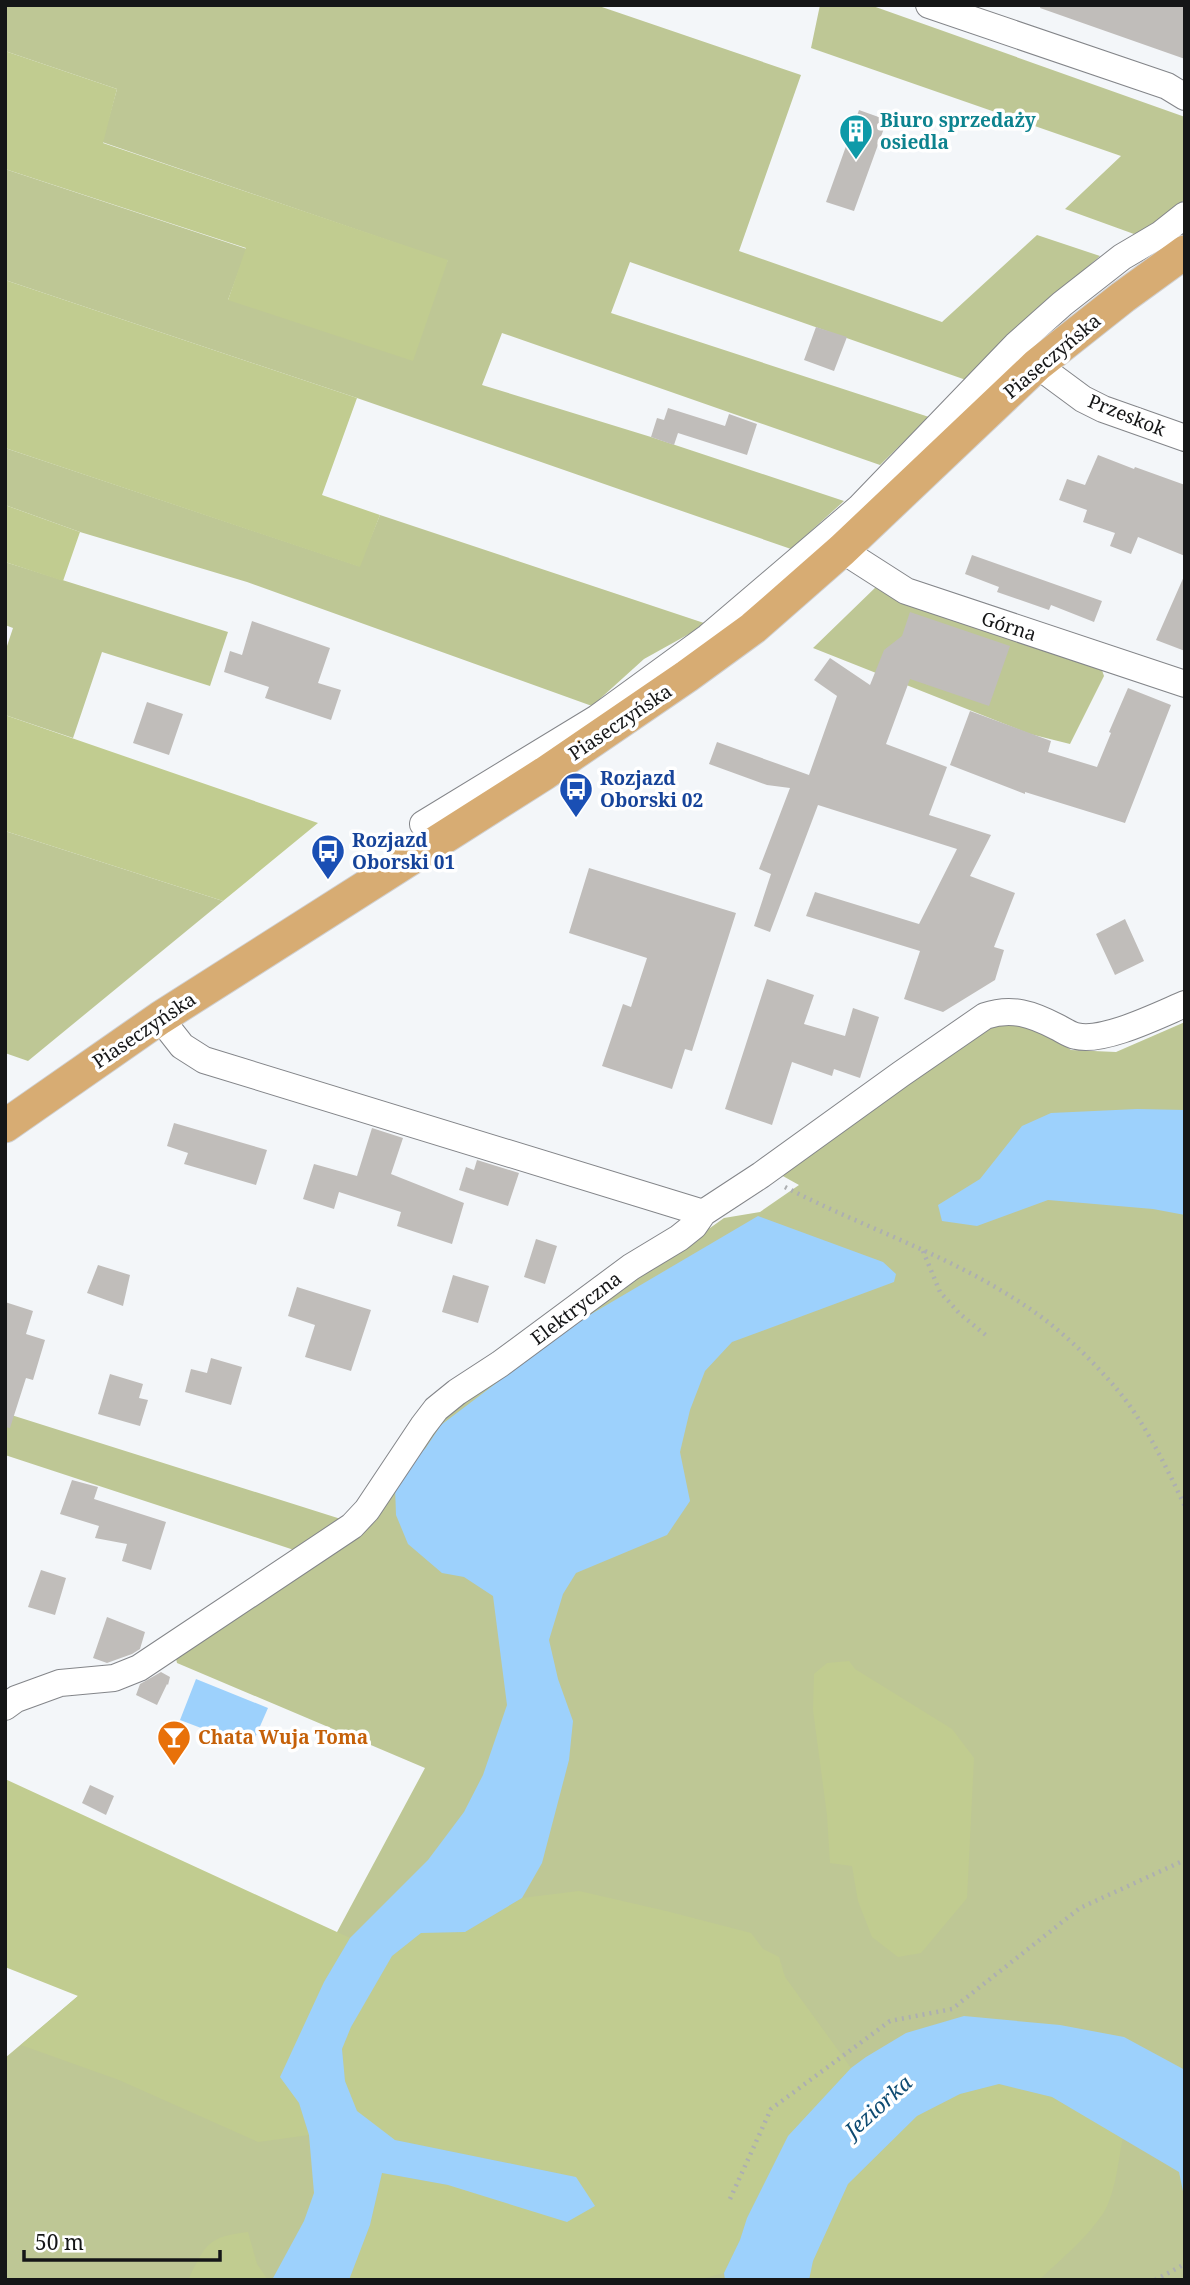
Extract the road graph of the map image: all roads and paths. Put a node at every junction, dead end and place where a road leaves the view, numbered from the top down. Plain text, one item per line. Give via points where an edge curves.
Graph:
1 (929, 5) edge
2 (1185, 97) edge
3 (1184, 215) edge
4 (1185, 252) edge
5 (1037, 365) junction
6 (1185, 438) edge
7 (842, 550) junction
8 (1185, 684) edge
9 (423, 824) dead end
10 (1185, 1004) edge
11 (160, 1018) junction
12 (5, 1126) edge
13 (761, 1175) junction
14 (703, 1213) junction
15 (922, 1250) junction
16 (988, 1337) dead end
17 (1185, 1506) edge
18 (5, 1707) edge
19 (1185, 1860) edge
20 (730, 2199) dead end
21 (1185, 2264) edge
22 (1157, 2279) edge

1 - 2 street via 1167,86
3 - 9 street via 1062,304 859,508 708,637 597,718
4 - 5 main road, Piaseczyńska
5 - 6 street, Przeskok via 1103,410
5 - 7 main road, Piaseczyńska
7 - 8 street, Górna via 906,591
7 - 11 main road, Piaseczyńska via 753,628 687,676 545,773
10 - 13 street, Elektryczna via 1108,1034 1076,1037 1034,1016 1000,1011 985,1016
11 - 12 main road, Piaseczyńska
11 - 14 street via 182,1046 204,1060
13 - 14 street, Elektryczna
13 - 15 path
14 - 18 street, Elektryczna via 679,1238 631,1267 436,1409 368,1510 352,1526 139,1668 114,1678 60,1683
15 - 16 path via 940,1292
15 - 17 path via 1025,1305 1066,1339 1116,1388 1156,1447
19 - 20 path via 1080,1908 952,2009 890,2021 771,2109
21 - 22 path

